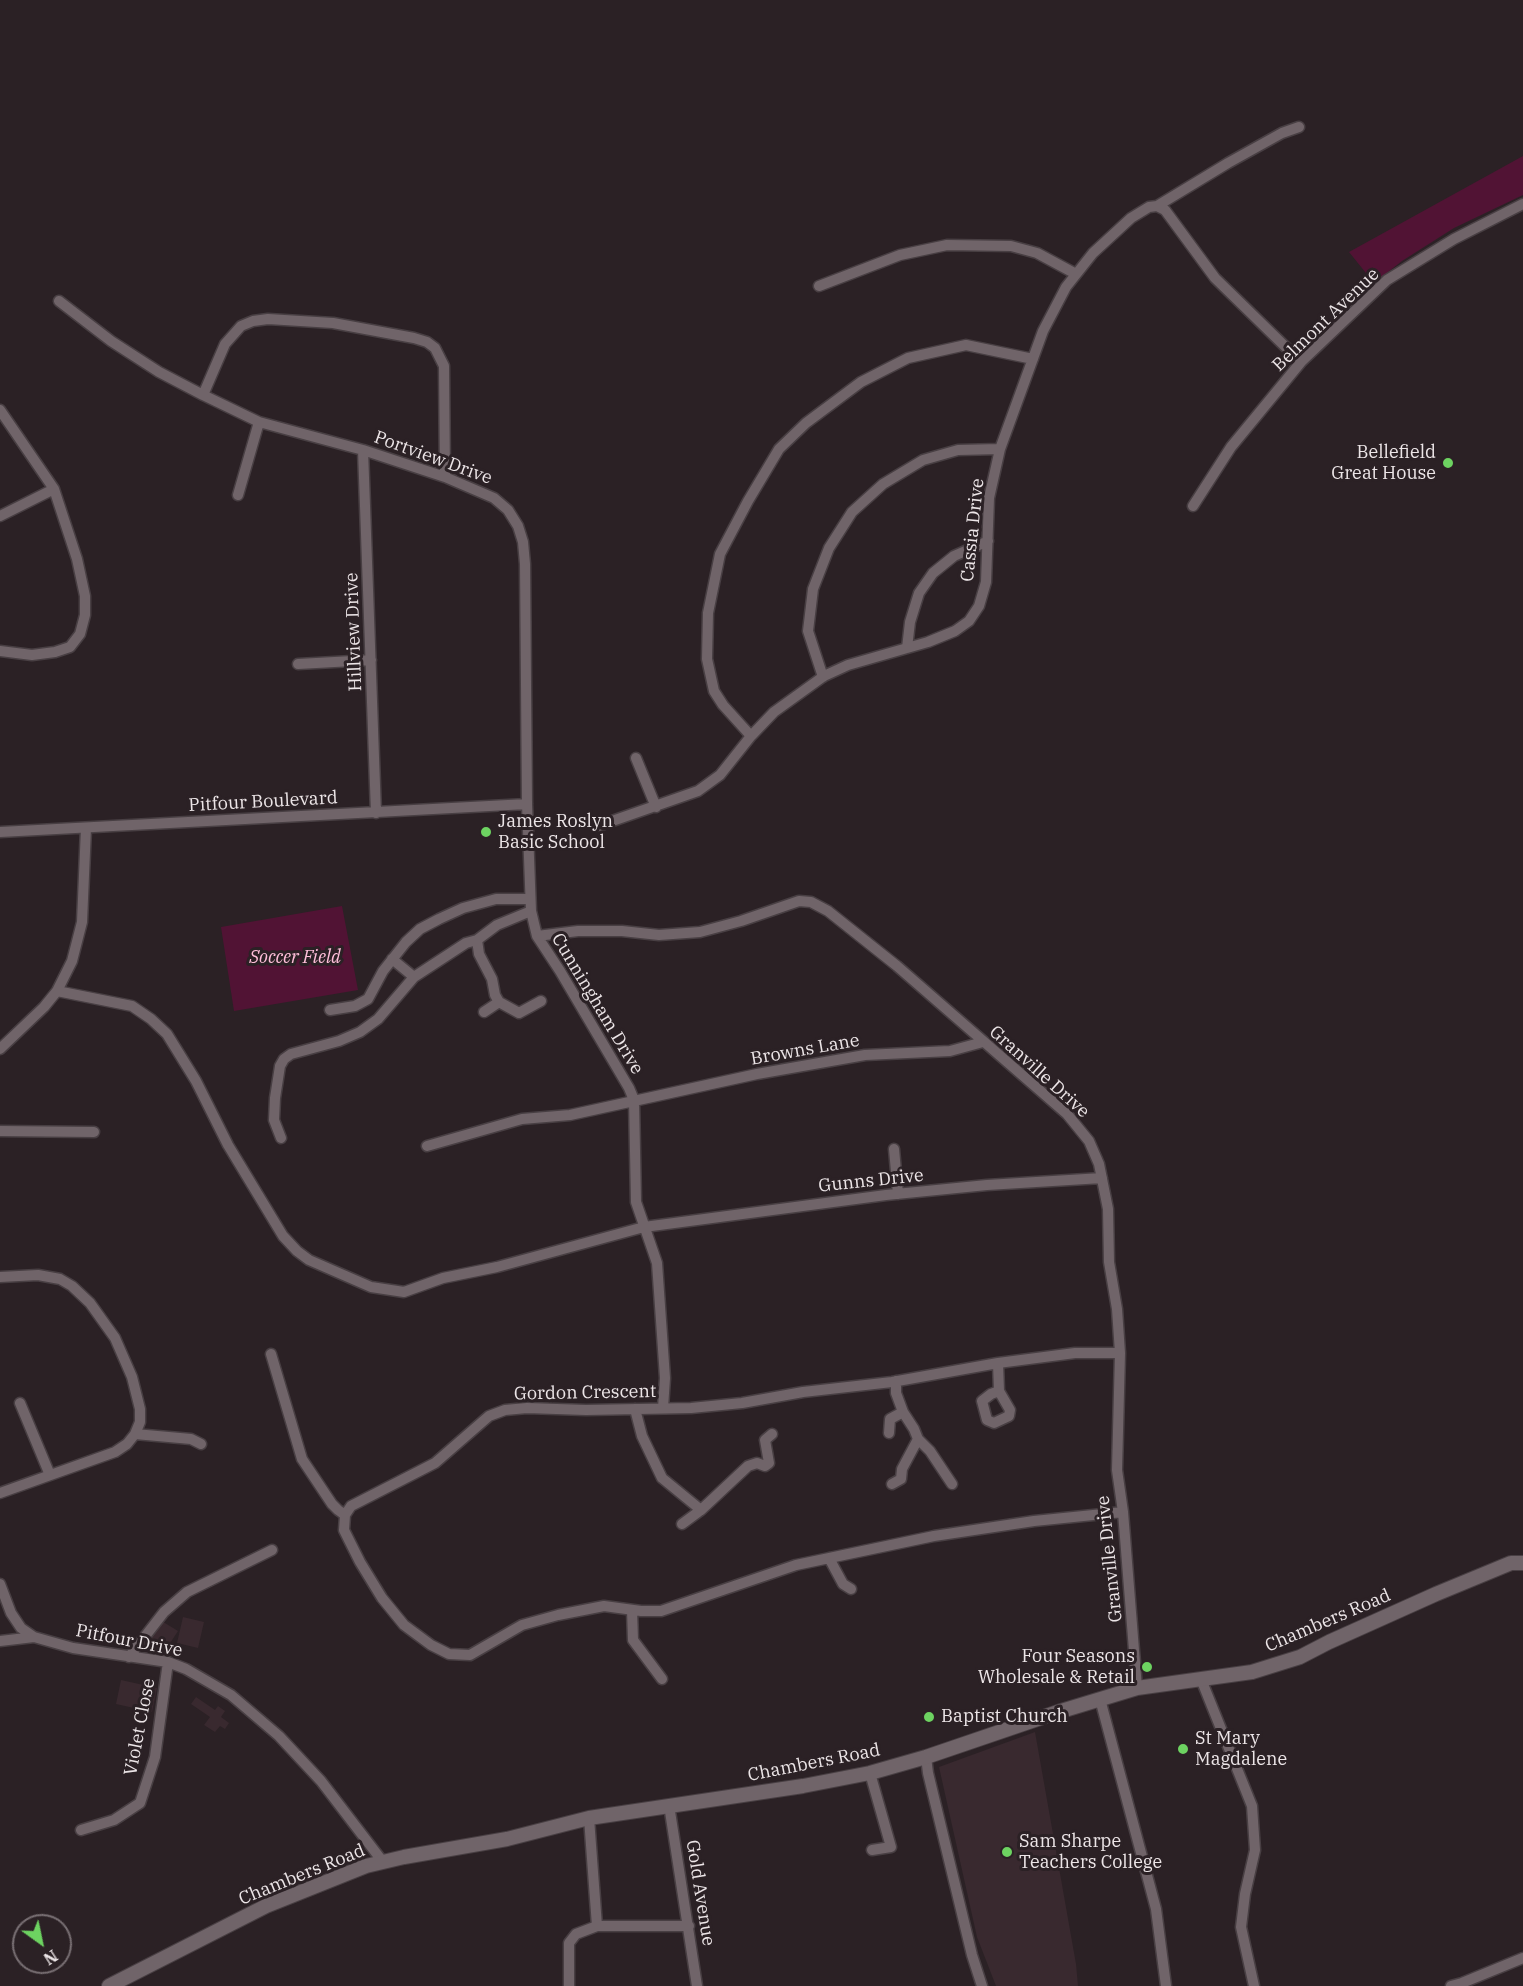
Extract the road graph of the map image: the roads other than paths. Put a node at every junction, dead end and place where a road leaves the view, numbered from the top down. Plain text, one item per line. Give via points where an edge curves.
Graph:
1 (1299, 127) dead end
2 (1523, 204) edge
3 (1157, 206) junction
4 (1076, 274) junction
5 (819, 286) dead end
6 (59, 301) dead end
7 (1033, 359) junction
8 (1301, 363) junction
9 (203, 395) junction
10 (0, 410) edge
11 (259, 422) junction
12 (1000, 449) junction
13 (363, 450) junction
14 (445, 477) junction
15 (54, 489) junction
16 (238, 495) dead end
17 (1193, 506) dead end
18 (0, 516) edge
19 (988, 541) junction
20 (907, 648) junction
21 (0, 651) edge
22 (371, 660) junction
23 (298, 664) dead end
24 (823, 677) junction
25 (751, 736) junction
26 (636, 758) dead end
27 (527, 804) junction
28 (656, 807) junction
29 (376, 813) junction
30 (598, 826) dead end
31 (86, 828) junction
32 (0, 832) edge
33 (530, 899) junction
34 (531, 911) junction
35 (537, 936) junction
36 (477, 940) junction
37 (392, 958) junction
38 (414, 977) junction
39 (57, 991) junction
40 (541, 1000) dead end
41 (500, 1002) junction
42 (330, 1010) dead end
43 (484, 1012) dead end
44 (983, 1042) junction
45 (0, 1049) edge
46 (634, 1100) junction
47 (0, 1131) edge
48 (94, 1132) dead end
49 (281, 1138) dead end
50 (427, 1146) dead end
51 (894, 1149) dead end
52 (1102, 1178) junction
53 (898, 1194) junction
54 (644, 1227) junction
55 (0, 1277) edge
56 (1120, 1353) junction
57 (271, 1354) dead end
58 (998, 1363) junction
59 (896, 1381) junction
60 (999, 1391) dead end
61 (20, 1403) dead end
62 (663, 1408) junction
63 (635, 1409) junction
64 (903, 1412) junction
65 (889, 1433) dead end
66 (135, 1434) junction
67 (772, 1434) dead end
68 (918, 1439) junction
69 (201, 1444) dead end
70 (50, 1476) junction
71 (892, 1484) dead end
72 (952, 1484) dead end
73 (0, 1493) edge
74 (701, 1510) junction
75 (1123, 1512) junction
76 (345, 1515) junction
77 (682, 1524) dead end
78 (272, 1550) dead end
79 (830, 1558) junction
80 (1523, 1563) edge
81 (0, 1584) edge
82 (851, 1589) dead end
83 (632, 1610) junction
84 (34, 1637) junction
85 (0, 1641) edge
86 (129, 1657) junction
87 (168, 1662) junction
88 (662, 1679) dead end
89 (1201, 1679) junction
90 (1137, 1689) junction
91 (1100, 1699) junction
92 (926, 1757) junction
93 (870, 1773) junction
94 (669, 1805) junction
95 (589, 1818) junction
96 (81, 1830) dead end
97 (872, 1850) dead end
98 (383, 1862) junction
99 (597, 1926) junction
100 (689, 1926) junction
101 (1523, 1958) edge
102 (109, 1986) edge
103 (569, 1986) edge
104 (697, 1986) edge
105 (982, 1986) edge
106 (1166, 1986) edge
107 (1254, 1986) edge
108 (1451, 1986) edge

1 - 3 street, Cassia Drive via 1228,163
2 - 8 street, Belmont Avenue via 1454,238 1387,280
3 - 4 street, Cassia Drive via 1131,218
3 - 8 street via 1165,210 1215,278
4 - 5 street via 1038,253 1011,246 947,245 900,255
4 - 7 street, Cassia Drive via 1043,331
6 - 9 street, Portview Drive via 111,341
7 - 12 street, Cassia Drive
7 - 25 street via 966,345 908,358 861,382 806,423 779,449 720,554 708,613 707,659 714,691
8 - 17 street, Belmont Avenue via 1231,447
9 - 11 street, Portview Drive
9 - 14 street via 225,344 241,326 253,321 333,323 427,342 435,348 444,366
10 - 15 street
11 - 13 street, Portview Drive
11 - 16 street
12 - 19 street, Cassia Drive via 989,498
12 - 24 street via 958,450 923,460 883,484 852,512 829,548 813,589 808,632
13 - 14 street, Portview Drive
13 - 22 street, Hillview Drive
14 - 27 street, Portview Drive via 494,498 508,510 523,542
15 - 18 street
15 - 21 street via 69,529 85,596 80,634 70,647 55,652 32,655
19 - 20 street via 954,556 933,573 919,593
19 - 20 street, Cassia Drive via 986,582 979,606 969,621 955,631
20 - 24 street, Cassia Drive via 848,665
22 - 23 street
22 - 29 street, Hillview Drive
24 - 25 street, Cassia Drive via 774,712
25 - 28 street, Cassia Drive via 720,775 698,791
26 - 28 street
27 - 29 street, Pitfour Boulevard
27 - 33 street, Portview Drive
28 - 30 street, Cassia Drive
29 - 31 street, Pitfour Boulevard
31 - 32 street, Pitfour Boulevard
31 - 39 street via 82,922 72,962
33 - 34 street, Portview Drive
33 - 37 street via 496,899 463,908 420,929
34 - 35 street, Portview Drive
34 - 36 street via 497,925
35 - 44 street, Granville Drive via 578,931 659,935 700,932 799,901 811,902 897,966
35 - 46 street, Cunningham Drive
36 - 38 street
36 - 41 street
37 - 38 street
37 - 42 street via 368,999 355,1006
38 - 49 street via 378,1019 360,1032 284,1059 274,1120
39 - 45 street
39 - 54 street, Gunns Drive via 132,1006 167,1034 284,1236 309,1260 360,1283 404,1292 443,1278
40 - 41 street via 519,1013
41 - 43 street
44 - 46 street, Browns Lane via 950,1051 854,1057
44 - 52 street, Granville Drive via 1066,1114 1089,1141
46 - 50 street, Browns Lane via 570,1115 522,1119
46 - 54 street, Cunningham Drive via 636,1202
47 - 48 street
51 - 53 street
52 - 53 street, Gunns Drive
52 - 56 street, Granville Drive
53 - 54 street, Gunns Drive
54 - 62 street, Cunningham Drive via 657,1263 665,1378
55 - 66 street via 39,1275 60,1279 90,1303 115,1338 132,1377 140,1409
56 - 58 street, Gordon Crescent via 1075,1353
56 - 75 street, Granville Drive via 1117,1470
57 - 76 street via 302,1459 332,1504
58 - 59 street, Gordon Crescent
58 - 60 street
59 - 62 street, Gordon Crescent via 742,1403
59 - 64 street
61 - 70 street
62 - 63 street, Gordon Crescent
63 - 74 street via 642,1436 662,1478
63 - 76 street, Gordon Crescent via 505,1410 489,1416 435,1463 351,1506
64 - 65 street via 890,1419
64 - 68 street
66 - 69 street via 190,1439
66 - 70 street via 115,1452
67 - 74 street via 765,1440 769,1463 748,1466
68 - 71 street via 901,1479
68 - 72 street
70 - 73 street
74 - 77 street
75 - 79 street via 934,1536
75 - 90 street, Granville Drive
76 - 83 street via 344,1530 382,1598 404,1625 449,1654 470,1655 522,1625 558,1615 604,1606
78 - 86 street via 187,1592 164,1612
79 - 82 street via 843,1584
79 - 83 street via 796,1565 661,1611
80 - 89 street, Chambers Road via 1511,1563 1300,1657 1252,1672
81 - 84 street, Pitfour Drive via 11,1614
83 - 88 street via 633,1640
84 - 85 street
84 - 86 street, Pitfour Drive
86 - 87 street, Pitfour Drive
87 - 96 street, Violet Close via 155,1757 140,1803 114,1820
87 - 98 street, Pitfour Drive via 231,1695 279,1736 321,1781
89 - 90 street, Chambers Road
89 - 107 street via 1252,1806 1255,1850 1242,1927
90 - 91 street, Chambers Road
91 - 92 street, Chambers Road
91 - 106 street via 1156,1908
92 - 93 street, Chambers Road
92 - 105 street
93 - 94 street, Chambers Road
93 - 97 street via 891,1847
94 - 95 street, Chambers Road
94 - 100 street, Gold Avenue
95 - 98 street, Chambers Road via 507,1839
95 - 99 street
98 - 102 street, Chambers Road via 266,1906
99 - 100 street
99 - 103 street via 576,1934 569,1943
100 - 104 street, Gold Avenue
101 - 108 street

